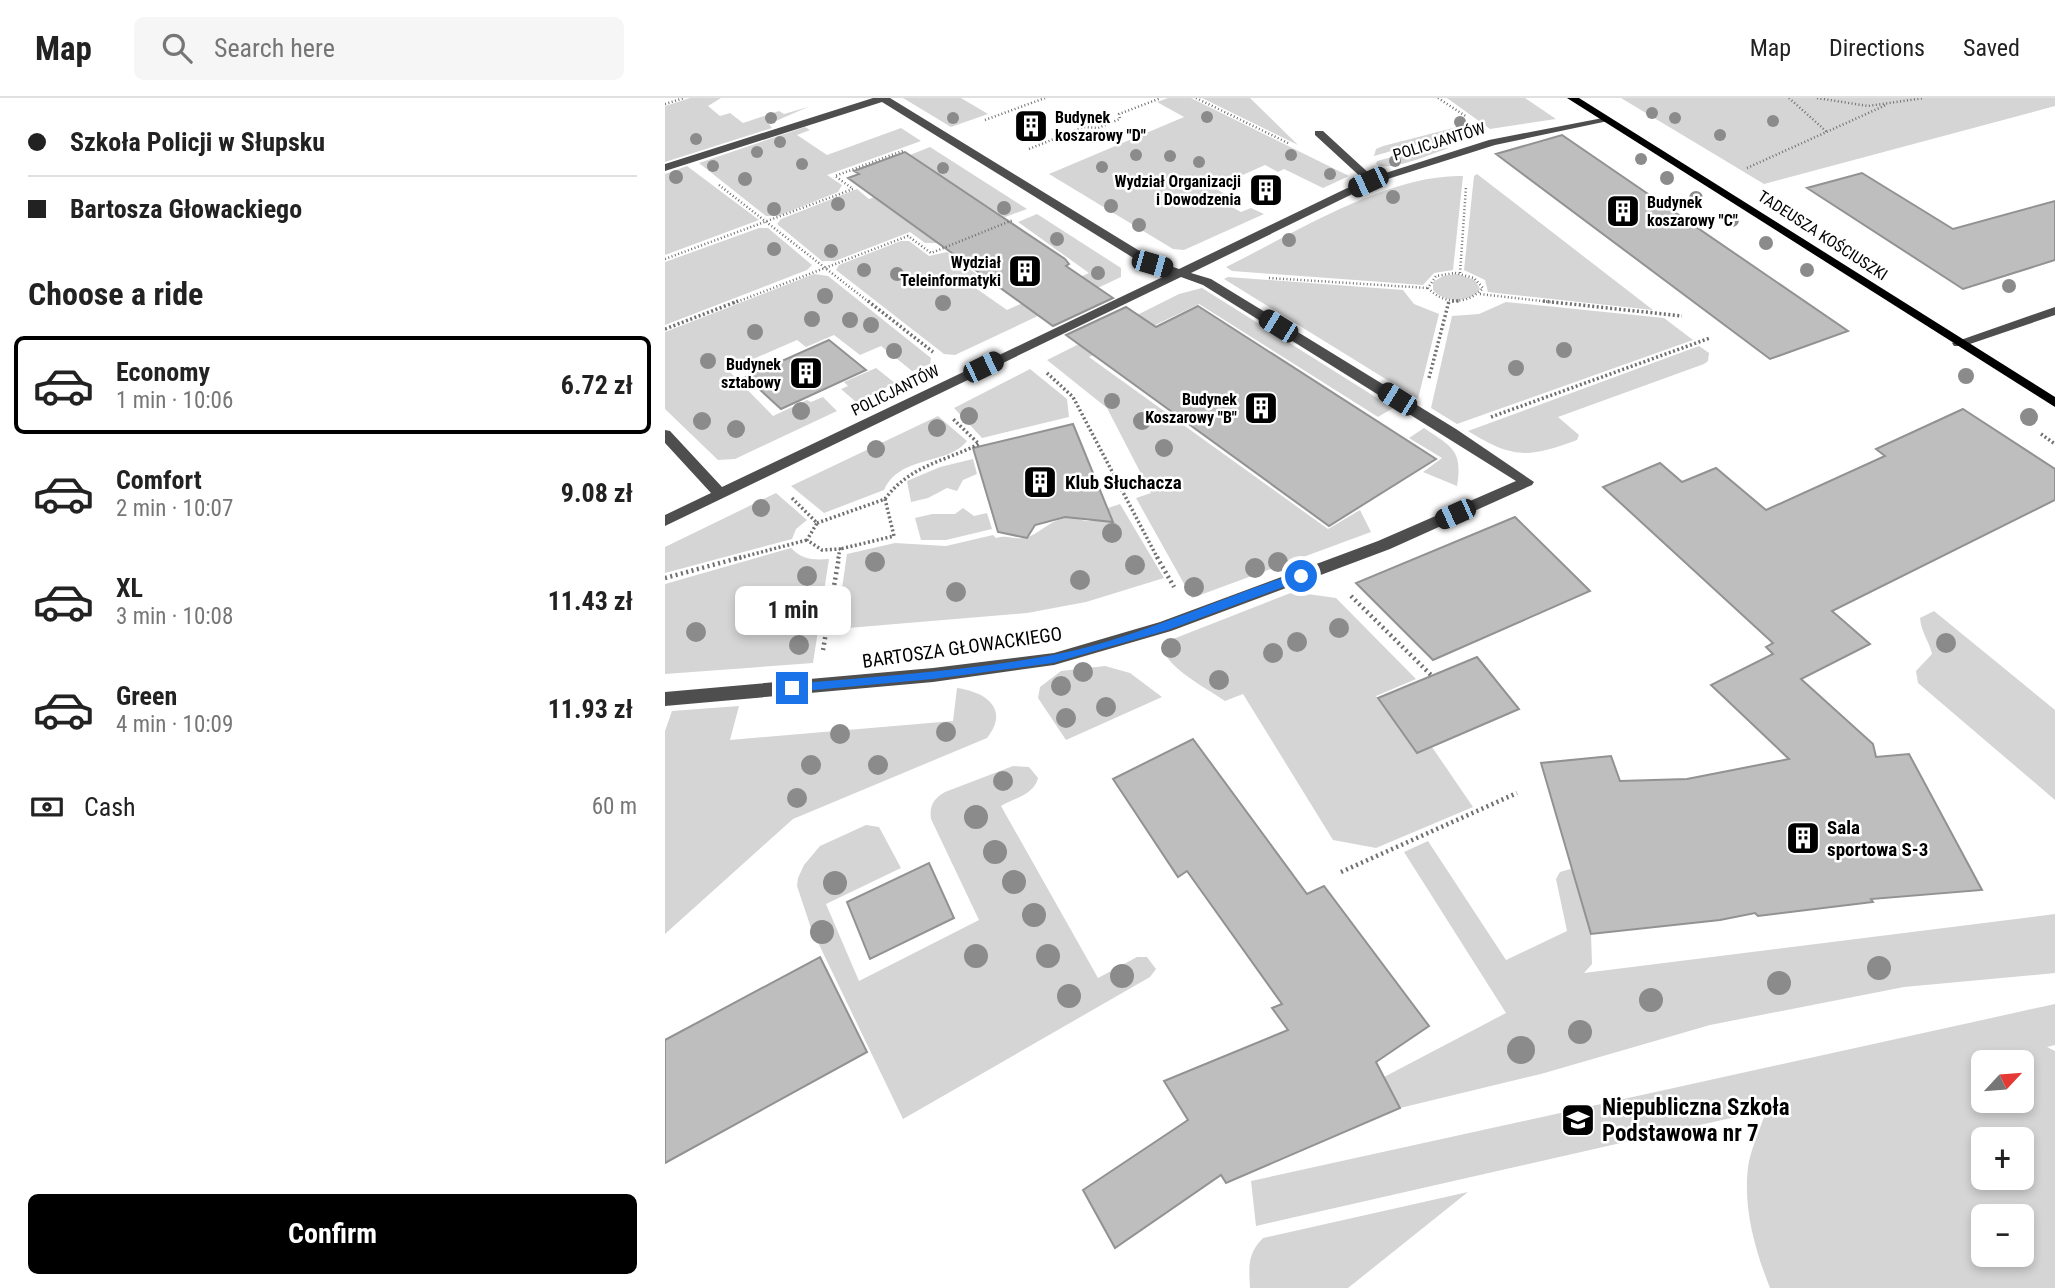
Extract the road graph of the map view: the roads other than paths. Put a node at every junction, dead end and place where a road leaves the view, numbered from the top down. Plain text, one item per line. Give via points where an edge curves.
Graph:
1 (883, 98) edge
2 (1572, 98) edge
3 (1604, 118) junction
4 (1319, 133) dead end
5 (665, 168) edge
6 (1371, 181) junction
7 (1178, 271) junction
8 (2055, 311) edge
9 (1959, 343) junction
10 (2055, 403) edge
11 (665, 434) edge
12 (721, 495) junction
13 (665, 522) edge
14 (665, 699) edge

1 - 5 street
1 - 7 street via 1152,264
2 - 3 main road, TADEUSZA KOŚCIUSZKI
3 - 6 street, POLICJANTÓW via 1493,142
3 - 9 main road, TADEUSZA KOŚCIUSZKI
4 - 6 street
6 - 7 street, POLICJANTÓW
7 - 12 street, POLICJANTÓW
7 - 14 street, BARTOSZA GŁOWACKIEGO via 1207,282 1527,482 1323,568 1191,617 1053,659 933,675
8 - 9 street
9 - 10 main road, TADEUSZA KOŚCIUSZKI
11 - 12 street
12 - 13 street, POLICJANTÓW

